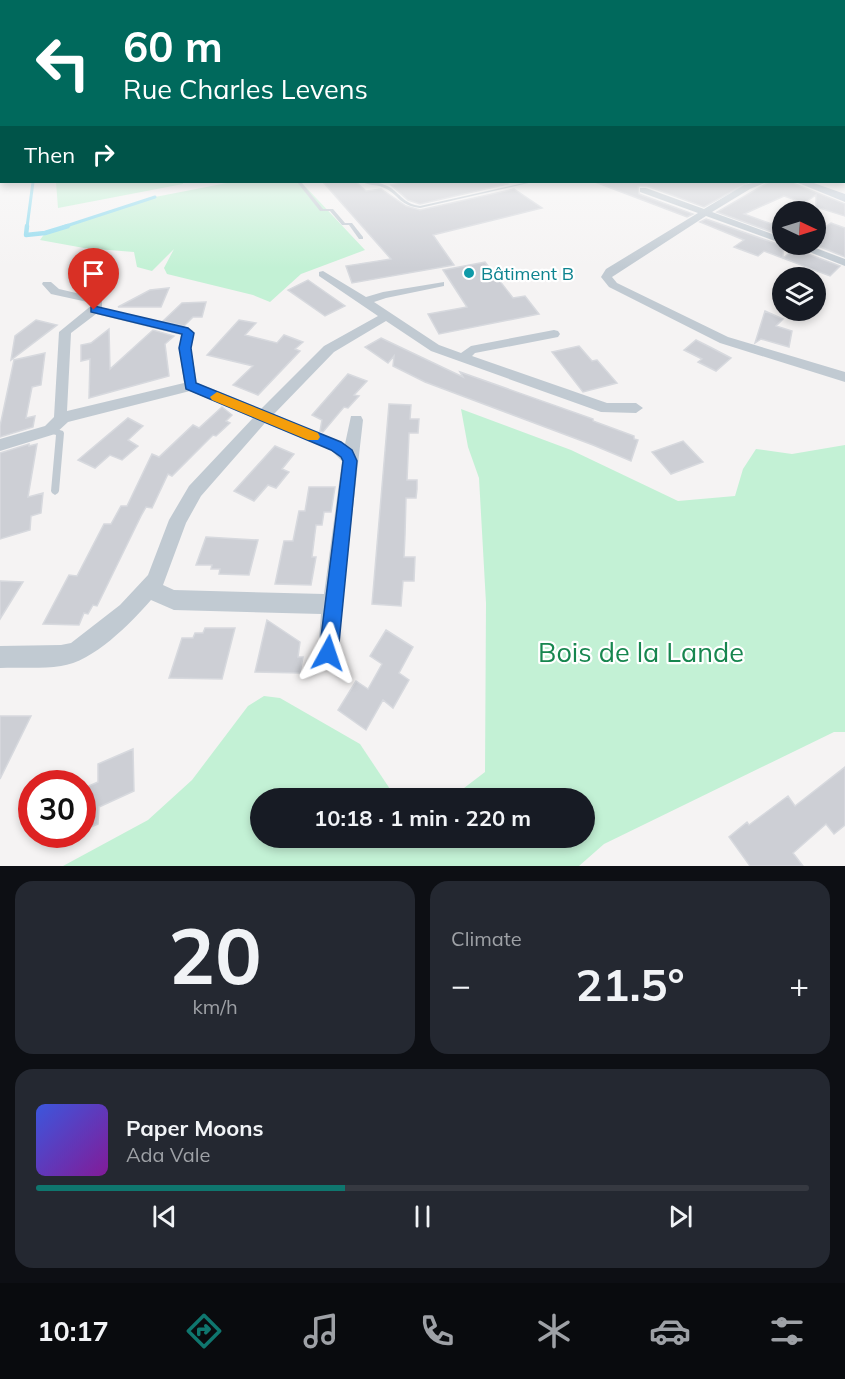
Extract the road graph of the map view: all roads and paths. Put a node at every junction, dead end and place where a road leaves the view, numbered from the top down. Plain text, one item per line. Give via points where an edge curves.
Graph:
1 (302, 186) edge
2 (384, 186) edge
3 (511, 186) edge
4 (749, 186) edge
5 (814, 186) edge
6 (643, 190) dead end
7 (845, 198) edge
8 (706, 212) junction
9 (772, 237) edge
10 (361, 238) dead end
11 (824, 255) edge
12 (845, 263) edge
13 (322, 274) dead end
14 (47, 284) dead end
15 (440, 284) dead end
16 (365, 302) junction
17 (94, 310) junction
18 (387, 316) junction
19 (554, 334) dead end
20 (464, 358) junction
21 (845, 377) edge
22 (191, 386) junction
23 (636, 408) dead end
24 (263, 416) junction
25 (64, 417) junction
26 (356, 420) dead end
27 (50, 430) junction
28 (0, 445) edge
29 (350, 461) junction
30 (55, 490) dead end
31 (150, 589) junction
32 (332, 604) junction
33 (328, 653) dead end
34 (0, 657) edge

1 - 10 lane via 321,210 331,210
2 - 3 lane via 405,204 420,207
4 - 8 street
5 - 7 main road
6 - 8 street
8 - 9 street
8 - 21 street via 606,277 613,285 724,340
11 - 12 street
13 - 16 street
14 - 17 street via 55,292 98,302
15 - 16 street
16 - 18 street
17 - 22 street via 188,333 185,348
17 - 25 street via 65,332 59,411
18 - 20 street via 435,348
18 - 24 street via 329,348
19 - 20 street via 471,350
20 - 23 street via 606,408
22 - 24 street
22 - 25 street
24 - 29 street via 342,449
24 - 31 street via 195,491 178,520
25 - 27 street
26 - 29 street
27 - 28 street
27 - 30 lane via 60,433
29 - 32 street
31 - 32 street via 174,600
31 - 34 street via 76,652 62,656
32 - 33 street

